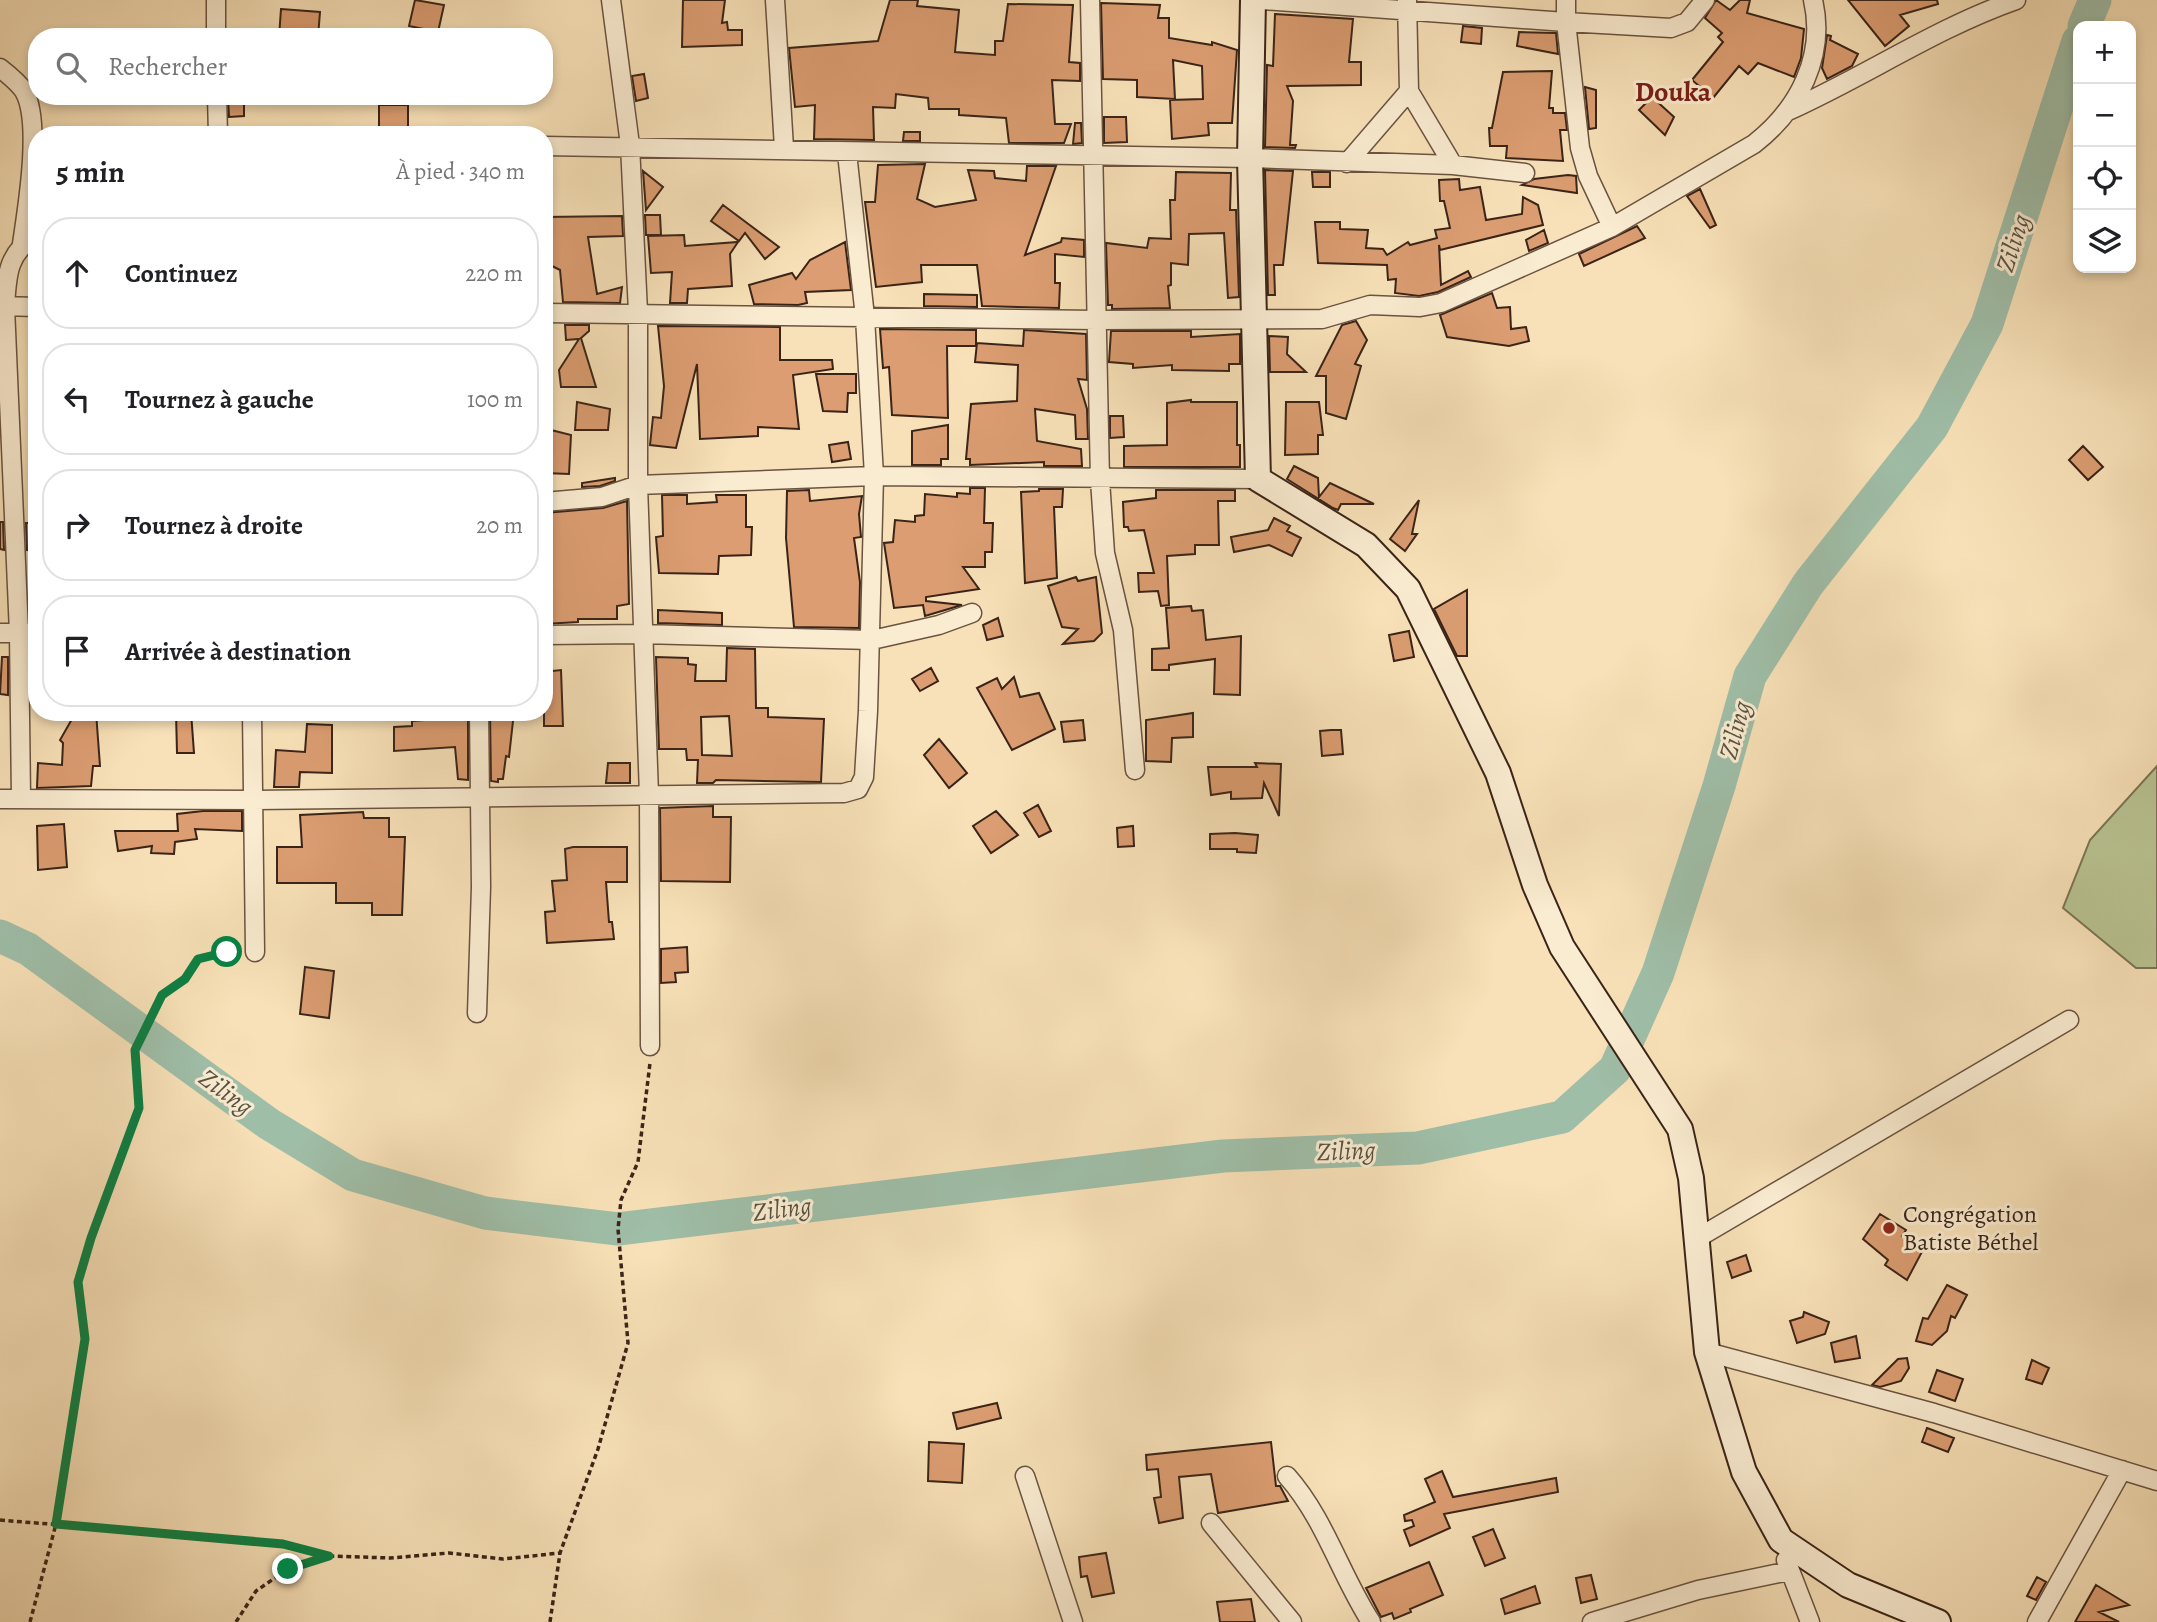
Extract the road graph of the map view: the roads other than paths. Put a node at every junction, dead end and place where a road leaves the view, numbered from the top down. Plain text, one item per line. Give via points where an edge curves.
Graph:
1 (216, 0) edge
2 (611, 0) edge
3 (775, 0) edge
4 (1090, 0) edge
5 (1253, 0) edge
6 (1262, 0) edge
7 (1566, 0) edge
8 (1705, 0) edge
9 (1813, 0) edge
10 (2016, 0) edge
11 (1407, 6) edge
12 (1566, 22) junction
13 (216, 28) edge
14 (0, 68) edge
15 (1409, 91) junction
16 (217, 105) edge
17 (1788, 111) junction
18 (32, 126) edge
19 (218, 126) edge
20 (630, 145) junction
21 (553, 146) edge
22 (785, 148) junction
23 (847, 153) junction
24 (1094, 155) junction
25 (1250, 158) junction
26 (1347, 163) junction
27 (1452, 165) junction
28 (1525, 173) dead end
29 (1612, 227) junction
30 (28, 240) edge
31 (2, 306) edge
32 (28, 307) edge
33 (638, 312) junction
34 (553, 313) edge
35 (865, 317) junction
36 (1254, 318) junction
37 (1097, 320) junction
38 (874, 476) junction
39 (1258, 479) junction
40 (1101, 480) junction
41 (638, 485) junction
42 (553, 501) edge
43 (972, 613) dead end
44 (0, 633) edge
45 (28, 633) edge
46 (642, 634) junction
47 (553, 635) edge
48 (872, 640) junction
49 (252, 721) edge
50 (479, 721) edge
51 (1135, 770) dead end
52 (649, 795) junction
53 (480, 796) junction
54 (0, 799) edge
55 (21, 799) junction
56 (255, 800) junction
57 (255, 952) road end
58 (477, 1013) dead end
59 (2069, 1020) dead end
60 (650, 1046) road end
61 (1696, 1238) junction
62 (1707, 1352) junction
63 (2122, 1470) junction
64 (1025, 1476) dead end
65 (1287, 1476) dead end
66 (2157, 1481) edge
67 (1211, 1523) dead end
68 (1781, 1540) junction
69 (1789, 1571) junction
70 (1073, 1622) edge
71 (1292, 1622) edge
72 (1371, 1622) edge
73 (1592, 1622) edge
74 (1810, 1622) edge
75 (1938, 1622) edge
76 (2037, 1622) edge

1 - 13 street
2 - 20 street
3 - 22 street
4 - 24 street
5 - 25 main road
6 - 11 street
7 - 12 street
8 - 12 street via 1687,22 1671,28
9 - 17 street via 1818,41
10 - 17 street via 1927,37
11 - 12 street
11 - 15 street
12 - 29 street via 1580,148
14 - 18 street via 25,92
15 - 26 street
15 - 27 street
16 - 19 street
17 - 29 street via 1754,144
20 - 21 street
20 - 22 street
20 - 33 street
22 - 23 street
23 - 24 street
23 - 35 street
24 - 25 street
24 - 37 street
25 - 26 street
25 - 36 main road
26 - 27 street
27 - 28 street
29 - 36 street via 1441,303 1420,307 1370,304 1322,319
30 - 31 street via 8,268
31 - 32 street
31 - 45 street
33 - 34 street
33 - 35 street
33 - 41 street
35 - 37 street
35 - 38 street
36 - 37 street
36 - 39 main road
37 - 40 street
38 - 40 street
38 - 41 street
38 - 48 street
39 - 40 street
39 - 61 main road via 1366,545 1408,589 1498,773 1535,885 1562,947 1680,1129 1691,1178
40 - 51 street via 1105,553 1123,630
41 - 42 street via 602,497
41 - 46 street
43 - 48 street
44 - 45 street
45 - 55 street
46 - 47 street
46 - 48 street
46 - 52 street
48 - 52 street via 864,777 858,789 844,793
49 - 56 street
50 - 53 street
52 - 53 street
52 - 60 street
53 - 56 street
53 - 58 street
54 - 55 street
55 - 56 street
56 - 57 street
59 - 61 street
61 - 62 main road
62 - 63 street
62 - 68 main road via 1744,1472
63 - 66 street
63 - 76 street
64 - 70 street
65 - 72 street via 1323,1527
67 - 71 street
68 - 69 street
68 - 75 main road via 1848,1585
69 - 73 street via 1698,1590
69 - 74 street

